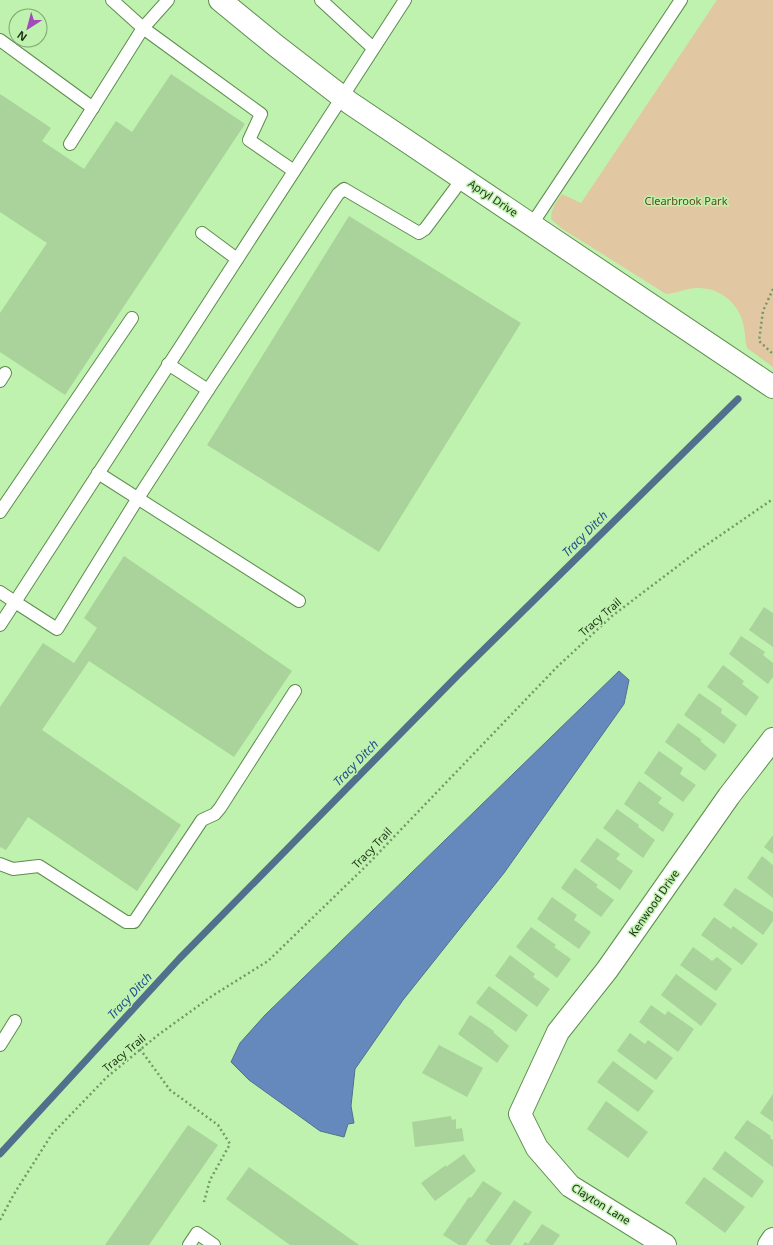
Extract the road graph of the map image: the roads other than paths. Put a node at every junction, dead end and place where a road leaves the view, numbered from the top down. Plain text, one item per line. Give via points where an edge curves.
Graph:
1 (112, 0) edge
2 (168, 0) edge
3 (220, 0) edge
4 (321, 0) edge
5 (404, 0) edge
6 (681, 0) edge
7 (143, 28) junction
8 (0, 40) edge
9 (373, 48) junction
10 (342, 97) junction
11 (93, 108) junction
12 (70, 144) dead end
13 (294, 171) junction
14 (463, 178) junction
15 (532, 224) junction
16 (202, 233) dead end
17 (237, 258) junction
18 (132, 318) dead end
19 (168, 364) junction
20 (773, 387) edge
21 (208, 390) junction
22 (98, 473) junction
23 (138, 498) junction
24 (0, 512) edge
25 (0, 592) edge
26 (299, 601) dead end
27 (15, 602) junction
28 (0, 625) edge
29 (295, 691) dead end
30 (773, 739) edge
31 (0, 864) edge
32 (15, 1020) dead end
33 (0, 1045) edge
34 (540, 1070) joint
35 (773, 1239) edge
36 (189, 1245) edge
37 (214, 1245) edge
38 (665, 1245) edge
39 (769, 1245) edge

1 - 7 lane
2 - 7 lane
3 - 10 street, Apryl Drive
4 - 9 lane
5 - 9 lane
6 - 15 lane
7 - 11 lane
7 - 13 lane via 261,114 248,140
8 - 11 lane
9 - 10 lane
10 - 13 lane
10 - 14 street, Apryl Drive
11 - 12 lane
13 - 17 lane
14 - 15 street, Apryl Drive
14 - 21 lane via 419,233 344,189 338,194
15 - 20 street, Apryl Drive
16 - 17 lane
17 - 19 lane
18 - 24 lane
19 - 21 lane
19 - 22 lane
21 - 23 lane
22 - 23 lane
22 - 27 lane
23 - 26 lane
23 - 27 lane via 56,629
25 - 27 lane
27 - 28 lane
29 - 31 lane via 216,814 202,820 134,922 126,922 39,866 13,869
30 - 34 street, Kenwood Drive via 607,970 558,1032
32 - 33 lane
34 - 38 street, Clayton Lane via 520,1114 537,1148 570,1186
35 - 39 street
36 - 37 lane via 197,1233

